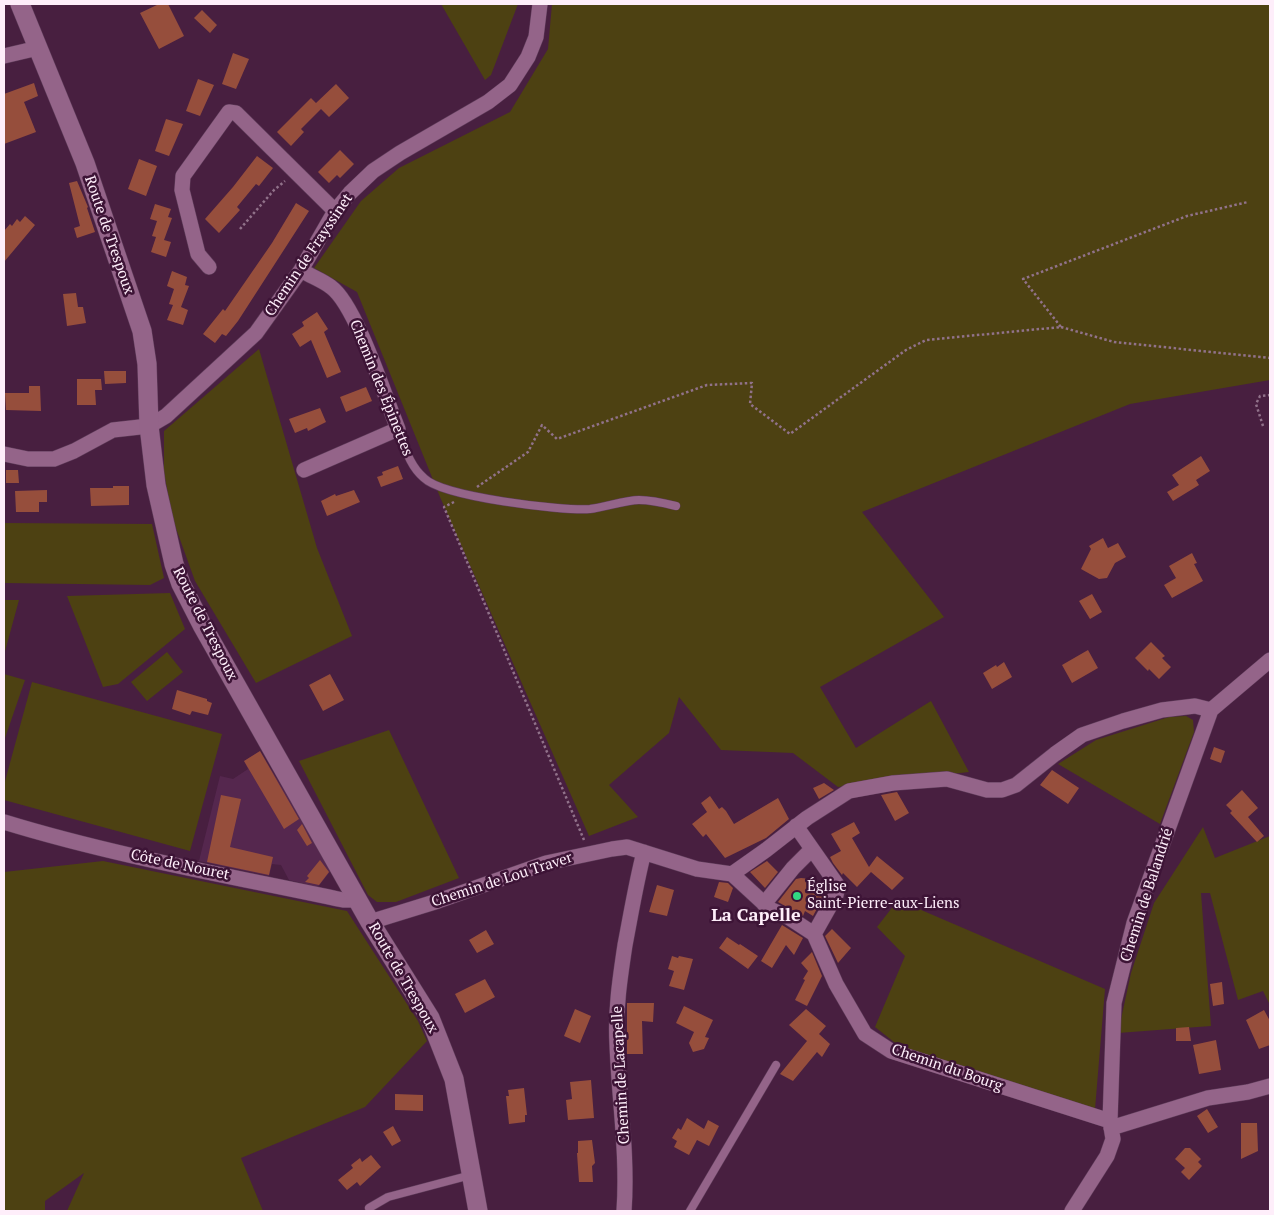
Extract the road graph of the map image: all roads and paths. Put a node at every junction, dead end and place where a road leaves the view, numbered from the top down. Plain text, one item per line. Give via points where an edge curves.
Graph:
1 (20, 4) edge
2 (540, 4) edge
3 (38, 48) junction
4 (4, 56) edge
5 (296, 172) junction
6 (1248, 202) dead end
7 (335, 211) junction
8 (240, 229) dead end
9 (209, 267) dead end
10 (300, 270) junction
11 (1061, 327) junction
12 (1270, 358) edge
13 (1270, 395) edge
14 (149, 426) junction
15 (1263, 426) dead end
16 (398, 429) junction
17 (4, 454) edge
18 (304, 470) dead end
19 (467, 494) junction
20 (676, 506) dead end
21 (1270, 660) edge
22 (1210, 710) junction
23 (4, 822) edge
24 (796, 826) junction
25 (591, 839) dead end
26 (812, 849) junction
27 (644, 852) junction
28 (732, 874) junction
29 (357, 898) junction
30 (764, 904) junction
31 (370, 922) junction
32 (808, 933) junction
33 (776, 1065) dead end
34 (1270, 1086) edge
35 (1111, 1125) junction
36 (472, 1175) junction
37 (368, 1208) dead end
38 (478, 1211) edge
39 (624, 1211) edge
40 (690, 1211) edge
41 (1072, 1211) edge

1 - 3 street, Route de Trespoux
2 - 7 street, Chemin de Frayssinet via 536,37 510,85 488,102 373,171
3 - 4 street
3 - 14 street, Route de Trespoux via 85,163 142,331 147,364
5 - 7 street
5 - 8 path via 274,190
5 - 9 street via 236,113 228,112 183,176 182,190 198,254
6 - 11 path via 1187,216 1023,280
7 - 10 street, Chemin de Frayssinet
10 - 14 street, Chemin de Frayssinet via 256,333 166,416
10 - 16 street, Chemin des Épinettes via 332,287 350,309
11 - 12 path via 1114,342
11 - 19 path via 926,340 906,350 790,434 750,404 752,383 707,385 557,439 542,425 528,452
13 - 15 path via 1260,396 1256,404
14 - 17 street via 112,430 54,459 28,459
14 - 29 street, Route de Trespoux via 156,484 181,584
16 - 18 street
16 - 19 lane, Chemin des Épinettes via 412,466 425,480
19 - 20 lane, Chemin des Épinettes via 556,509 590,509 637,500
19 - 25 path via 444,507 584,841
21 - 22 street
22 - 24 street via 1195,706 1162,710 1082,735 1016,785 1002,790 987,790 947,779 893,783 849,791
22 - 35 street, Chemin de Balandrié via 1134,923 1116,994
23 - 29 street, Côte de Nouret via 58,839 161,862 343,900
24 - 26 street
24 - 28 street
26 - 30 street
26 - 32 street via 838,886 836,895
27 - 28 street, Chemin de Lou Traver via 697,869
27 - 31 street, Chemin de Lou Traver via 627,847 546,863
27 - 39 street, Chemin de Lacapelle via 618,989 617,1043 626,1172
28 - 30 street
29 - 31 street, Route de Trespoux
30 - 32 street
31 - 36 street, Route de Trespoux via 430,1018 454,1079
32 - 35 street, Chemin du Bourg via 865,1034 891,1051
33 - 40 lane
34 - 35 street via 1208,1098
35 - 41 street, Chemin de Balandrié via 1113,1139 1107,1156
36 - 37 lane via 388,1197
36 - 38 street, Route de Trespoux

